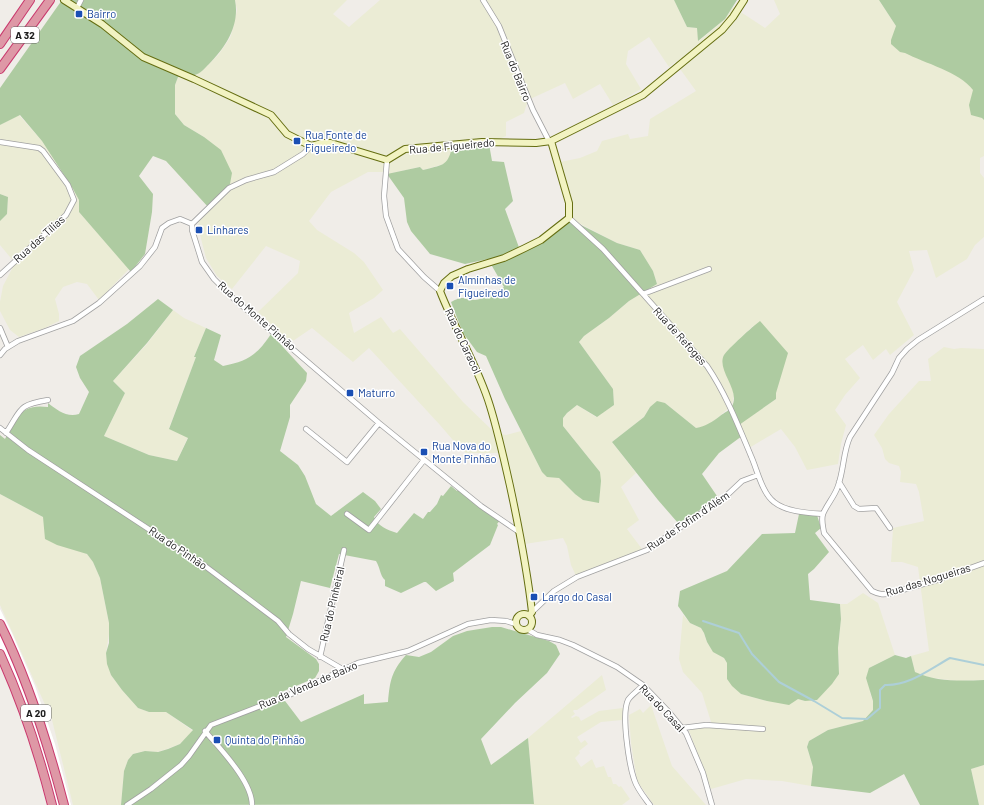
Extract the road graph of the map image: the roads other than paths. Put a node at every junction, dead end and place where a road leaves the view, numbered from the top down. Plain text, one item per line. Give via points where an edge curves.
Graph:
1 (30, 0) edge
2 (50, 0) edge
3 (82, 0) edge
4 (484, 0) edge
5 (744, 0) edge
6 (66, 1) edge
7 (77, 8) junction
8 (0, 44) edge
9 (0, 69) edge
10 (550, 141) junction
11 (0, 142) edge
12 (311, 146) junction
13 (387, 160) junction
14 (569, 218) junction
15 (192, 224) junction
16 (709, 269) dead end
17 (0, 275) edge
18 (440, 291) junction
19 (643, 294) junction
20 (984, 299) edge
21 (0, 328) edge
22 (8, 347) junction
23 (0, 355) edge
24 (48, 400) dead end
25 (379, 423) junction
26 (0, 428) edge
27 (306, 429) dead end
28 (6, 433) junction
29 (424, 460) junction
30 (758, 475) junction
31 (839, 482) junction
32 (347, 514) dead end
33 (824, 514) junction
34 (890, 528) dead end
35 (519, 532) junction
36 (344, 550) dead end
37 (984, 563) edge
38 (530, 614) junction
39 (0, 624) edge
40 (516, 624) junction
41 (528, 630) junction
42 (0, 654) edge
43 (320, 657) junction
44 (344, 670) junction
45 (643, 686) junction
46 (682, 728) junction
47 (763, 729) dead end
48 (205, 731) junction
49 (52, 805) edge
50 (64, 805) edge
51 (127, 805) edge
52 (252, 805) edge
53 (650, 805) edge
54 (712, 805) edge

1 - 8 highway, A 32
2 - 9 highway, A 32
3 - 7 street
4 - 10 street, Rua do Bairro via 498,26 533,110
5 - 10 street, Rua de Figueiredo via 722,30 643,95
6 - 7 street
7 - 12 street via 102,24 143,57 271,115 287,134
10 - 13 street, Rua de Figueiredo via 482,142 405,149
10 - 14 street via 569,204
11 - 17 street, Rua das Tílias via 39,148 43,151 68,185 74,200 66,215
12 - 13 street via 331,143
12 - 15 street via 274,172 229,188
13 - 18 street via 384,196 386,216 398,248
14 - 18 street via 541,240 525,248 452,276
14 - 19 street, Rua de Refoges via 603,249
15 - 22 street via 180,219 162,228 155,247 140,266 99,303 73,321
15 - 25 street, Rua do Monte Pinhão via 202,262 214,279
16 - 19 street
18 - 35 street, Rua do Caracol via 490,405
19 - 30 street, Rua de Refoges via 707,366 719,384
20 - 31 street via 918,340 899,358 848,441
21 - 22 street
22 - 23 street
24 - 28 street via 31,403 22,408
25 - 27 street via 347,462
25 - 29 street, Rua do Monte Pinhão
26 - 28 street, Rua do Pinhão
28 - 43 street, Rua do Pinhão via 205,566 278,621 289,634
29 - 32 street via 369,530
29 - 35 street, Rua do Monte Pinhão via 481,506
30 - 33 street via 761,484 774,502 791,511
30 - 38 street, Rua de Fofim d´Além via 742,481 725,497 647,550 577,577 554,591
31 - 33 street
31 - 34 street via 854,506 860,509 876,508
33 - 37 street, Rua das Nogueiras via 824,532 872,591 879,594 885,595 937,580
35 - 38 street, Rua do Caracol via 528,575
36 - 43 street, Rua do Pinheiral
38 - 40 street via 521,615
38 - 41 street via 532,624
39 - 50 highway, A 20 via 22,673
40 - 41 street via 520,629
40 - 44 street, Rua da Venda de Baixo via 492,620 468,624 408,651
41 - 45 street, Rua do Casal via 573,645 617,667
42 - 49 highway, A 20 via 11,677
43 - 44 street, Rua do Pinhão
44 - 48 street, Rua da Venda de Baixo via 289,695 211,725
45 - 46 street, Rua do Casal
45 - 53 street via 628,700 625,714 634,780
46 - 47 street via 706,726
46 - 54 street, Rua do Casal via 693,746
48 - 51 street, Rua da Venda de Baixo via 181,765
48 - 52 street via 243,779

